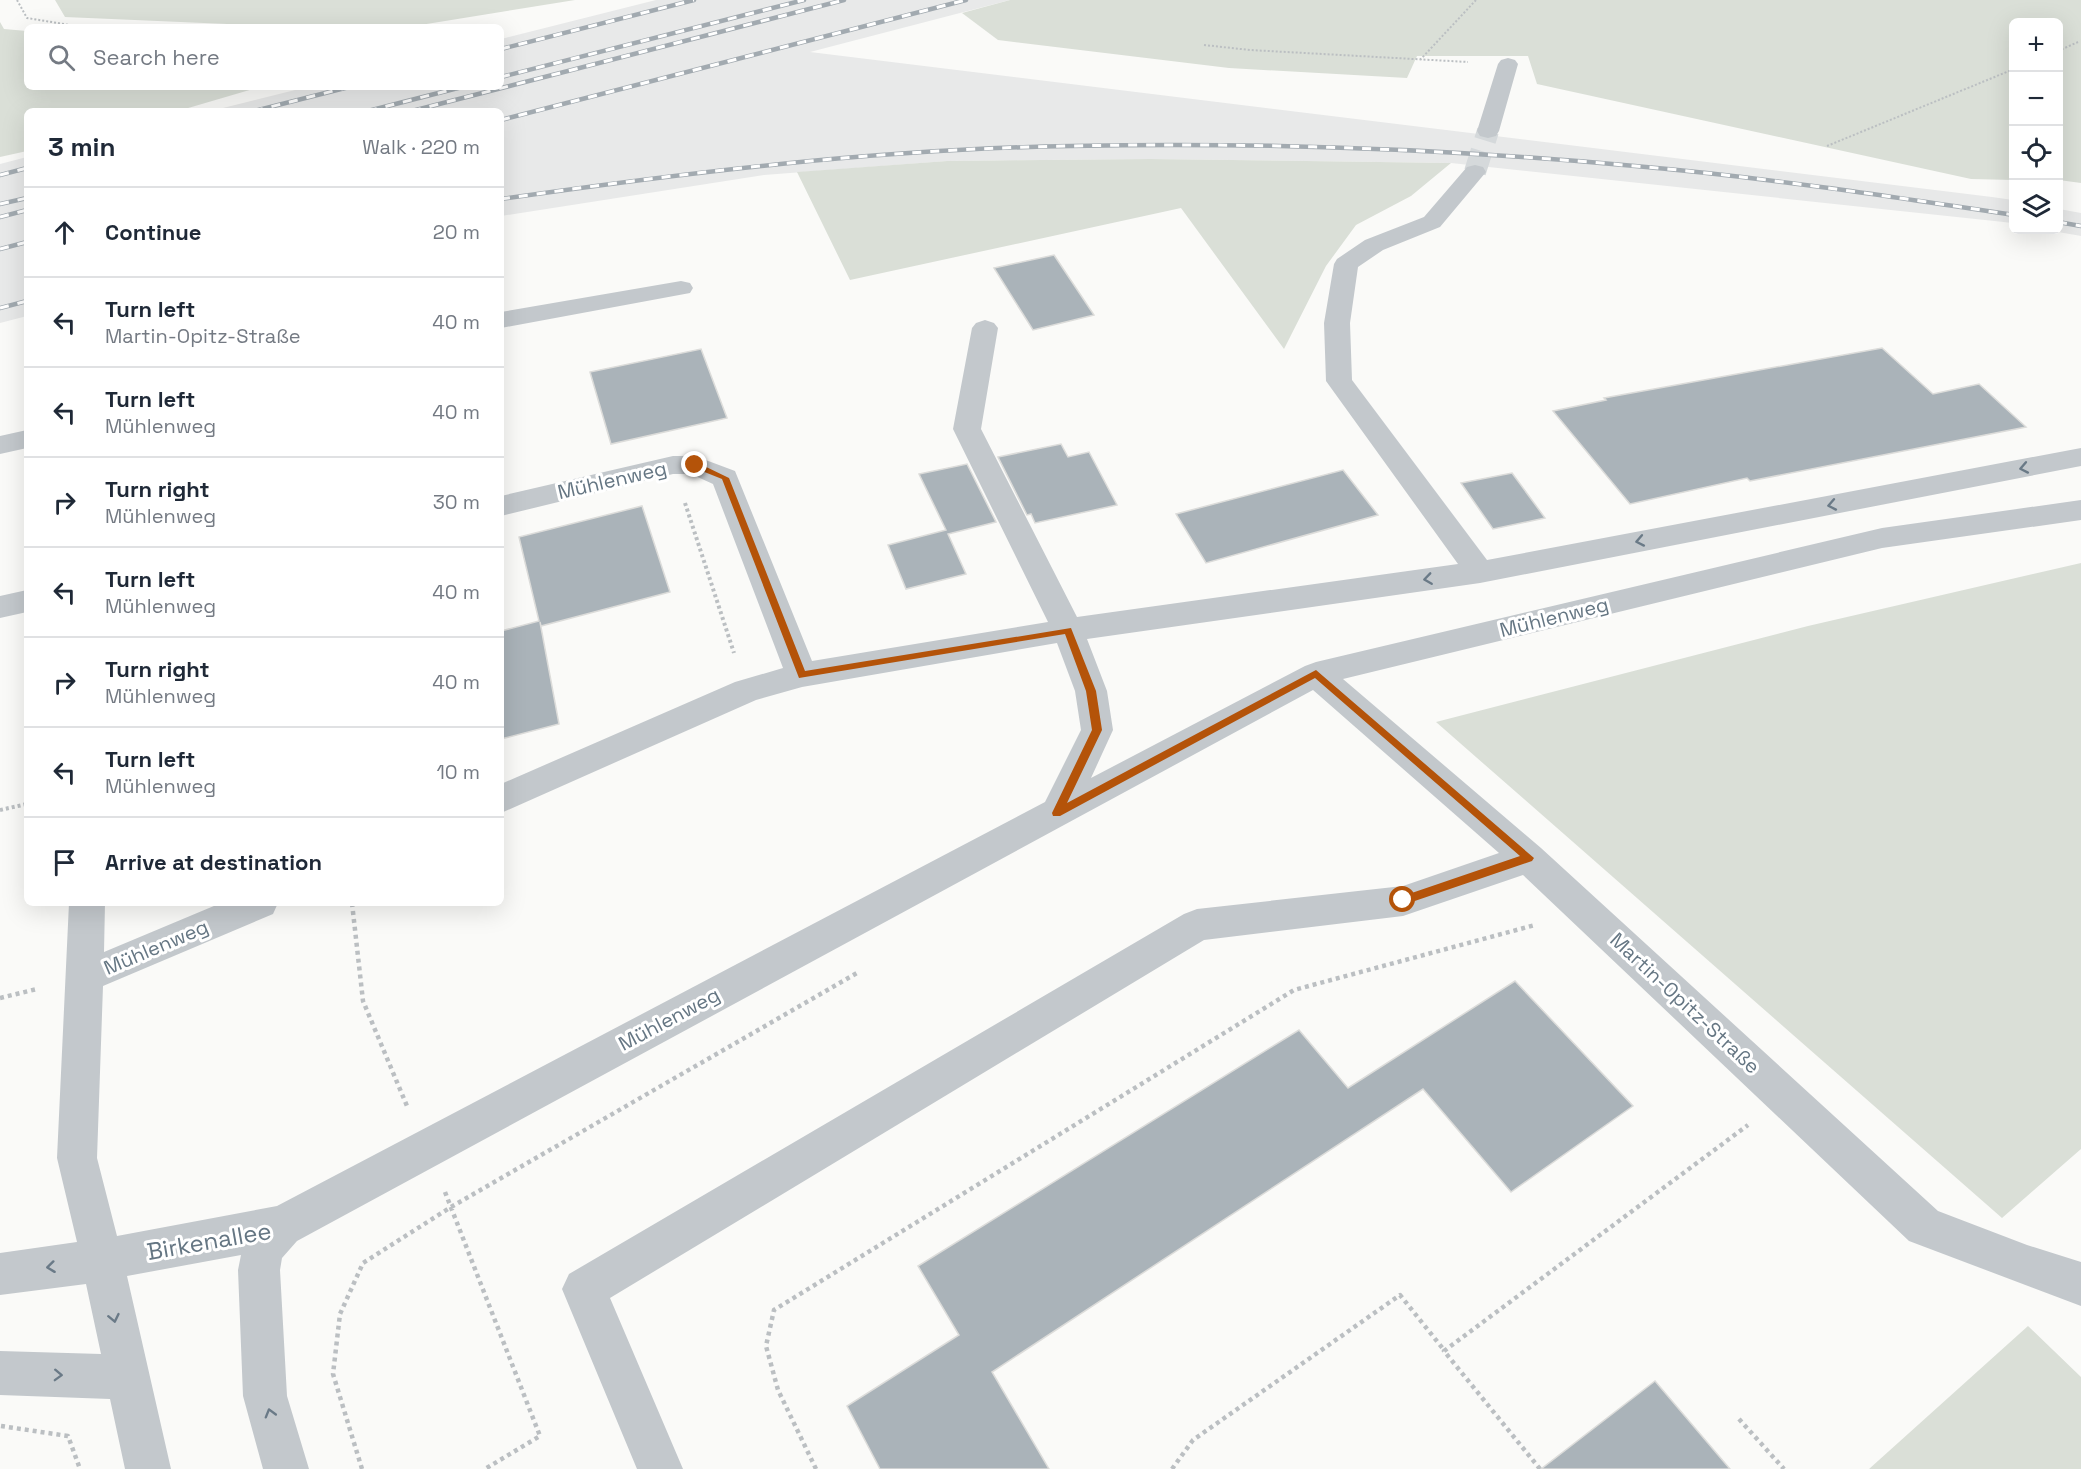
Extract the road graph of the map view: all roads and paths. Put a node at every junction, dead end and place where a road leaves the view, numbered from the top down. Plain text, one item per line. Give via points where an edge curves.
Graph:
1 (17, 0) edge
2 (1476, 0) edge
3 (64, 24) edge
4 (2078, 42) dead end
5 (1204, 45) dead end
6 (2063, 49) edge
7 (1420, 60) junction
8 (1508, 64) joint
9 (2009, 71) edge
10 (1488, 131) tunnel mouth
11 (1827, 146) dead end
12 (1474, 171) tunnel mouth
13 (681, 288) dead end
14 (504, 319) edge
15 (985, 328) dead end
16 (24, 440) edge
17 (0, 445) edge
18 (2081, 457) edge
19 (673, 465) junction
20 (504, 505) edge
21 (2081, 510) edge
22 (1480, 572) junction
23 (24, 602) edge
24 (0, 607) edge
25 (1068, 630) junction
26 (1316, 674) junction
27 (802, 675) junction
28 (746, 691) junction
29 (504, 798) edge
30 (24, 805) edge
31 (0, 810) edge
32 (1057, 813) junction
33 (1529, 858) junction
34 (87, 906) edge
35 (253, 906) edge
36 (352, 906) edge
37 (1545, 933) dead end
38 (863, 969) dead end
39 (84, 977) junction
40 (1741, 1116) dead end
41 (425, 1149) junction
42 (451, 1207) junction
43 (282, 1226) junction
44 (102, 1260) junction
45 (0, 1274) edge
46 (2081, 1285) edge
47 (1444, 1351) junction
48 (0, 1373) edge
49 (127, 1377) junction
50 (1739, 1419) dead end
51 (0, 1426) edge
52 (80, 1469) edge
53 (148, 1469) edge
54 (286, 1469) edge
55 (362, 1469) edge
56 (485, 1469) edge
57 (660, 1469) edge
58 (816, 1469) edge
59 (1172, 1469) edge
60 (1540, 1469) edge
61 (1784, 1469) edge

1 - 3 path via 27,18
2 - 7 path
4 - 6 path
5 - 7 path
7 - 8 path
8 - 10 street
9 - 11 path
12 - 22 street via 1432,222 1374,245 1346,264 1337,323 1340,381
13 - 14 street
15 - 25 street via 967,429
16 - 17 street
18 -> 22 street
19 - 20 street, Mühlenweg
19 - 27 street, Mühlenweg via 695,465 725,478
19 - 28 path
21 - 26 street, Mühlenweg via 1882,538
22 -> 25 street
23 - 24 street
25 - 27 street
25 - 32 street via 1091,691 1097,730
26 - 32 street, Mühlenweg
26 - 33 street, Martin-Opitz-Straße
27 - 28 street
28 - 29 street
30 - 31 path
32 - 41 street, Mühlenweg
33 - 46 street, Martin-Opitz-Straße via 1924,1226
33 - 57 street via 1403,900 1197,925 584,1289
34 - 39 street
35 - 39 street, Mühlenweg
36 - 41 path via 363,1001
37 - 58 path via 1536,925 1294,990 774,1310 766,1346 778,1390
38 - 42 path
39 - 44 street via 76,1158
40 - 47 path via 1750,1124
41 - 43 street, Mühlenweg
42 - 55 path via 363,1263 340,1314 333,1374
42 - 56 path via 540,1437
43 - 44 street, Birkenallee
54 -> 43 street, Birkenallee via 265,1396 259,1270 263,1249
44 -> 45 street, Birkenallee
44 -> 49 street
47 - 59 path via 1400,1295 1193,1440
47 - 60 path
48 -> 49 street
49 - 53 street
50 - 61 path
51 - 52 path via 68,1436

